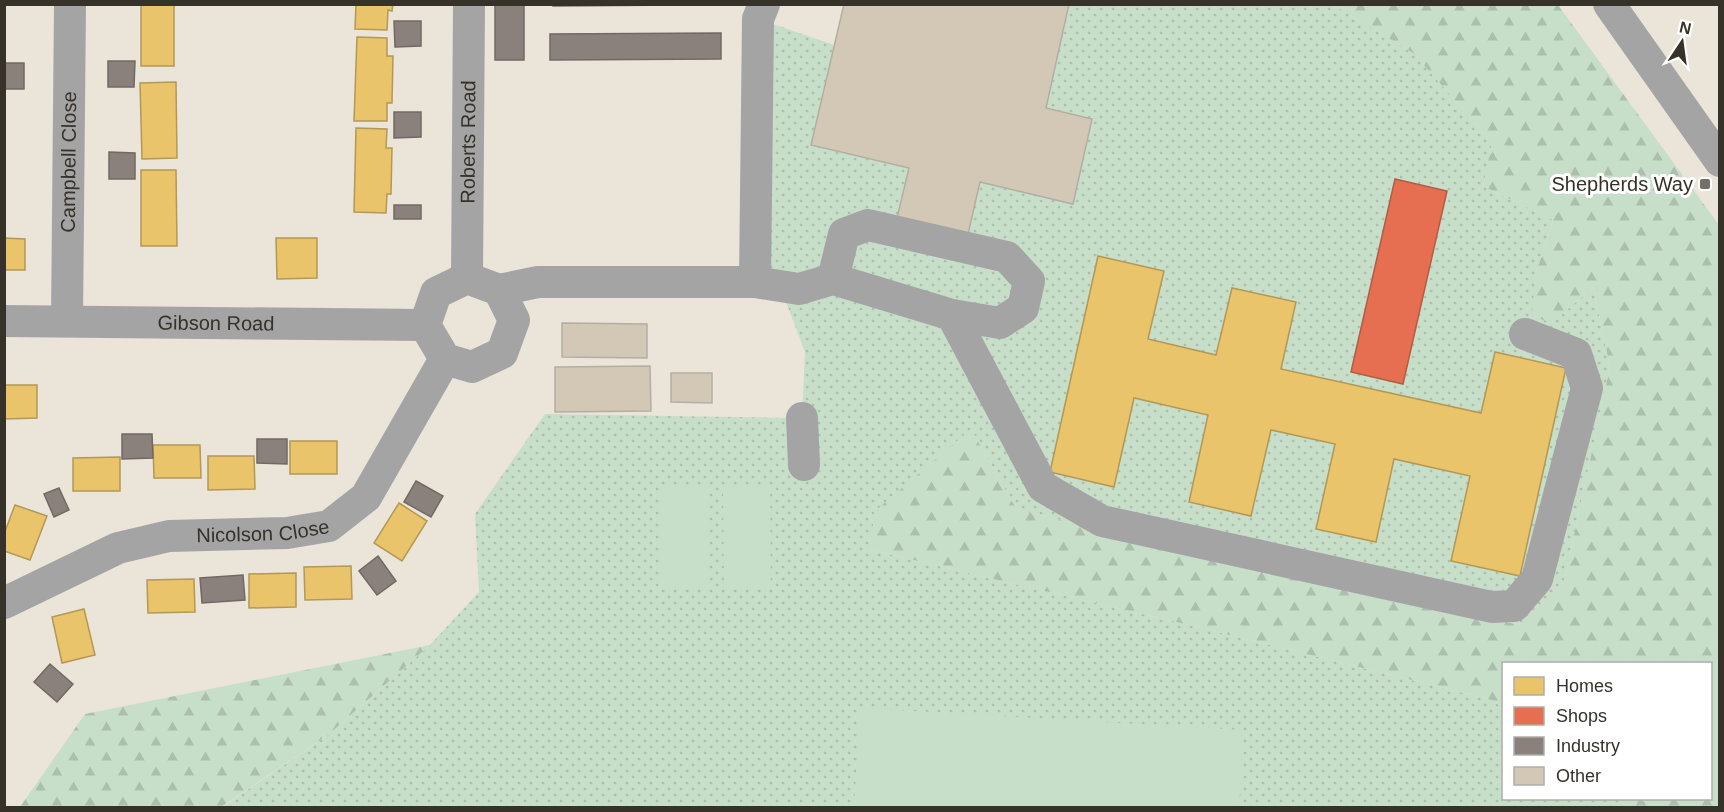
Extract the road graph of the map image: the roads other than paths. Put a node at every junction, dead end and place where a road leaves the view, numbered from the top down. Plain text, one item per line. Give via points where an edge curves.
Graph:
1 (70, 4) edge
2 (469, 4) edge
3 (1609, 4) edge
4 (763, 5) edge
5 (1719, 161) edge
6 (467, 278) junction
7 (833, 279) junction
8 (755, 282) junction
9 (500, 290) junction
10 (952, 315) junction
11 (4, 321) edge
12 (68, 321) junction
13 (425, 324) junction
14 (1525, 334) dead end
15 (445, 359) junction
16 (802, 418) dead end
17 (804, 465) dead end
18 (4, 603) edge

1 - 12 street, Campbell Close
2 - 6 street, Roberts Road
3 - 5 street
4 - 8 street via 758,19
6 - 9 street
6 - 13 street via 436,293
7 - 8 street via 799,289
7 - 10 street
7 - 10 street via 844,234 868,225 1007,257 1029,281 1023,308 1000,323
8 - 9 street via 538,282
9 - 15 street via 514,320 502,352 472,367
10 - 14 street via 1043,487 1102,521 1492,607 1514,606 1537,579 1587,388 1576,354
11 - 12 street, Gibson Road
12 - 13 street, Gibson Road
13 - 15 street
15 - 18 street, Nicolson Close via 366,497 329,526 287,533 169,536 118,548
16 - 17 street

